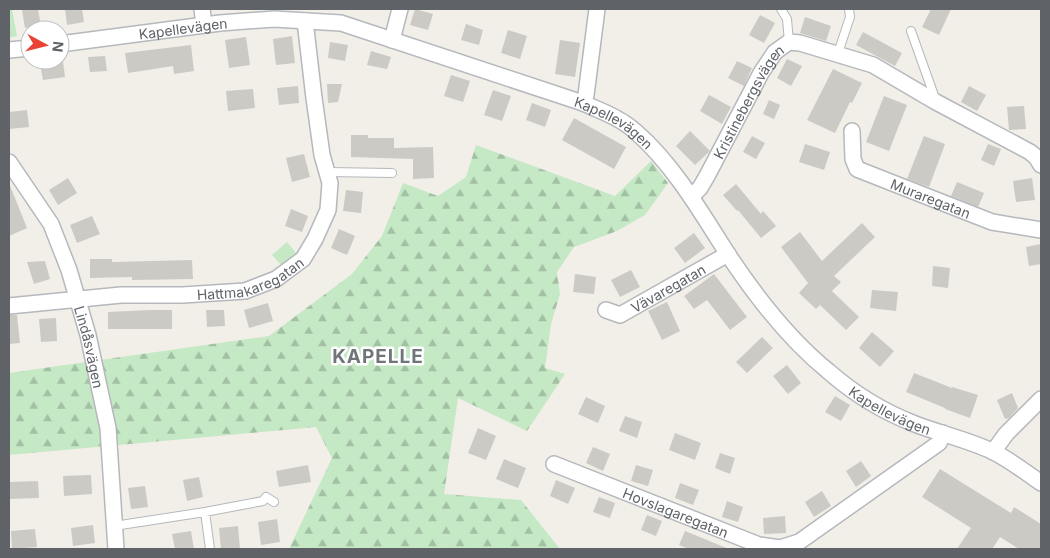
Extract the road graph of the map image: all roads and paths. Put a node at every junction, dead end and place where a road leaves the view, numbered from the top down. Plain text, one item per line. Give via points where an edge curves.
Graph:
1 (202, 9) edge
2 (400, 9) edge
3 (597, 9) edge
4 (781, 9) edge
5 (849, 9) edge
6 (306, 21) junction
7 (204, 25) junction
8 (911, 31) dead end
9 (392, 40) junction
10 (789, 42) junction
11 (70, 43) edge
12 (838, 53) junction
13 (936, 102) junction
14 (583, 103) junction
15 (852, 131) dead end
16 (9, 162) edge
17 (1041, 165) edge
18 (327, 172) junction
19 (392, 173) dead end
20 (691, 197) junction
21 (1041, 230) edge
22 (728, 254) junction
23 (78, 300) junction
24 (9, 306) edge
25 (606, 310) dead end
26 (1041, 399) edge
27 (943, 434) junction
28 (993, 452) junction
29 (554, 464) dead end
30 (1041, 483) edge
31 (274, 502) dead end
32 (205, 512) junction
33 (114, 526) junction
34 (116, 549) edge
35 (210, 549) edge

1 - 7 street
2 - 9 street
3 - 14 street
4 - 10 lane via 787,19
5 - 12 lane via 850,17
6 - 7 street, Kapellevägen via 274,19
6 - 9 street, Kapellevägen via 341,23
6 - 18 street, Hattmakaregatan via 314,98
7 - 11 street, Kapellevägen
8 - 13 lane
9 - 14 street, Kapellevägen
10 - 12 street, Kristinebergsvägen
10 - 20 street, Kristinebergsvägen via 775,52 761,73 700,188
12 - 13 street, Kristinebergsvägen via 873,65
13 - 17 street, Kristinebergsvägen via 1030,152
14 - 20 street, Kapellevägen via 620,120 636,132 664,161
15 - 21 street, Muraregatan via 853,159 857,169 992,222
16 - 23 street, Lindåsvägen via 51,224
18 - 19 lane
18 - 23 street, Hattmakaregatan via 330,183 328,210 315,239 303,259 276,279 245,291 121,295
20 - 22 street, Kapellevägen
22 - 25 street, Vävaregatan via 620,315
22 - 27 street, Kapellevägen via 800,345 828,371 888,411
23 - 24 street, Hattmakaregatan
23 - 33 street, Lindåsvägen via 108,428
26 - 28 street
27 - 28 street, Kapellevägen
27 - 29 street, Hovslagaregatan via 939,443 799,542 780,548 759,545
28 - 30 street, Kapellevägen
31 - 32 lane via 266,498
32 - 33 lane
32 - 35 lane
33 - 34 street, Lindåsvägen

